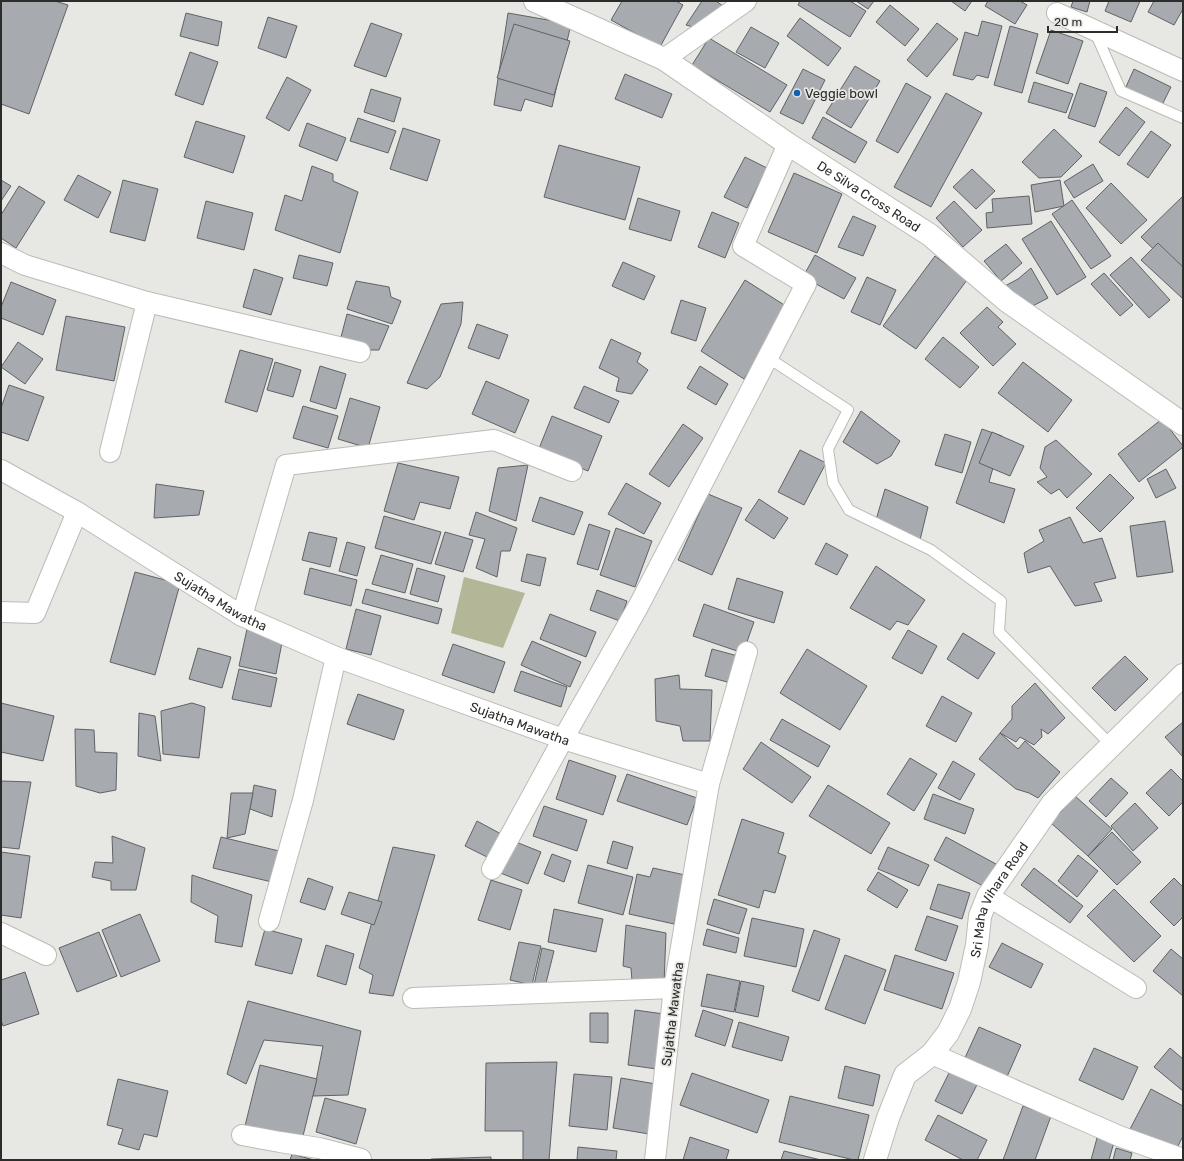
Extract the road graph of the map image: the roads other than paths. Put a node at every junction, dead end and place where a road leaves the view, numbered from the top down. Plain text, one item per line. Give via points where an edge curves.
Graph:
1 (535, 1) edge
2 (746, 1) edge
3 (1057, 13) dead end
4 (1095, 31) junction
5 (664, 59) junction
6 (1183, 72) edge
7 (1183, 118) edge
8 (788, 144) junction
9 (1, 253) edge
10 (147, 302) junction
11 (360, 352) dead end
12 (767, 357) junction
13 (1183, 424) edge
14 (110, 452) dead end
15 (1, 470) edge
16 (572, 471) dead end
17 (77, 512) junction
18 (1, 612) edge
19 (242, 616) junction
20 (747, 652) dead end
21 (336, 657) junction
22 (1183, 675) edge
23 (563, 739) junction
24 (1111, 746) junction
25 (709, 784) junction
26 (492, 869) dead end
27 (988, 896) junction
28 (269, 921) dead end
29 (1, 933) edge
30 (46, 955) dead end
31 (674, 988) junction
32 (1136, 988) dead end
33 (413, 998) dead end
34 (932, 1054) junction
35 (242, 1134) dead end
36 (1183, 1159) edge
37 (361, 1160) edge
38 (655, 1160) edge
39 (875, 1160) edge

1 - 5 street, De Silva Cross Road
2 - 5 street
3 - 4 street
4 - 6 street
4 - 7 lane via 1121,92
5 - 8 street, De Silva Cross Road
8 - 12 street via 743,246 806,284
8 - 13 street, De Silva Cross Road via 930,235 1007,301
9 - 10 street via 25,264
10 - 11 street
10 - 14 street
12 - 23 street via 638,607
12 - 24 lane via 848,410 828,449 833,483 849,510 931,550 1001,601 999,632
15 - 17 street, Sujatha Mawatha
16 - 19 street via 494,440 286,466
17 - 18 street via 35,613
17 - 19 street, Sujatha Mawatha
19 - 21 street, Sujatha Mawatha
20 - 25 street
21 - 23 street, Sujatha Mawatha
21 - 28 street via 303,800
22 - 24 street, Sri Maha Vihara Road
23 - 25 street, Sujatha Mawatha
23 - 26 street
24 - 27 street, Sri Maha Vihara Road via 1052,804
25 - 31 street, Sujatha Mawatha
27 - 32 street
27 - 34 street, Sri Maha Vihara Road via 980,916 977,945 960,1010 948,1033
29 - 30 street
31 - 33 street
31 - 38 street, Sujatha Mawatha
34 - 36 street via 1119,1136
34 - 39 street, Sri Maha Vihara Road via 905,1075
35 - 37 street via 320,1148

